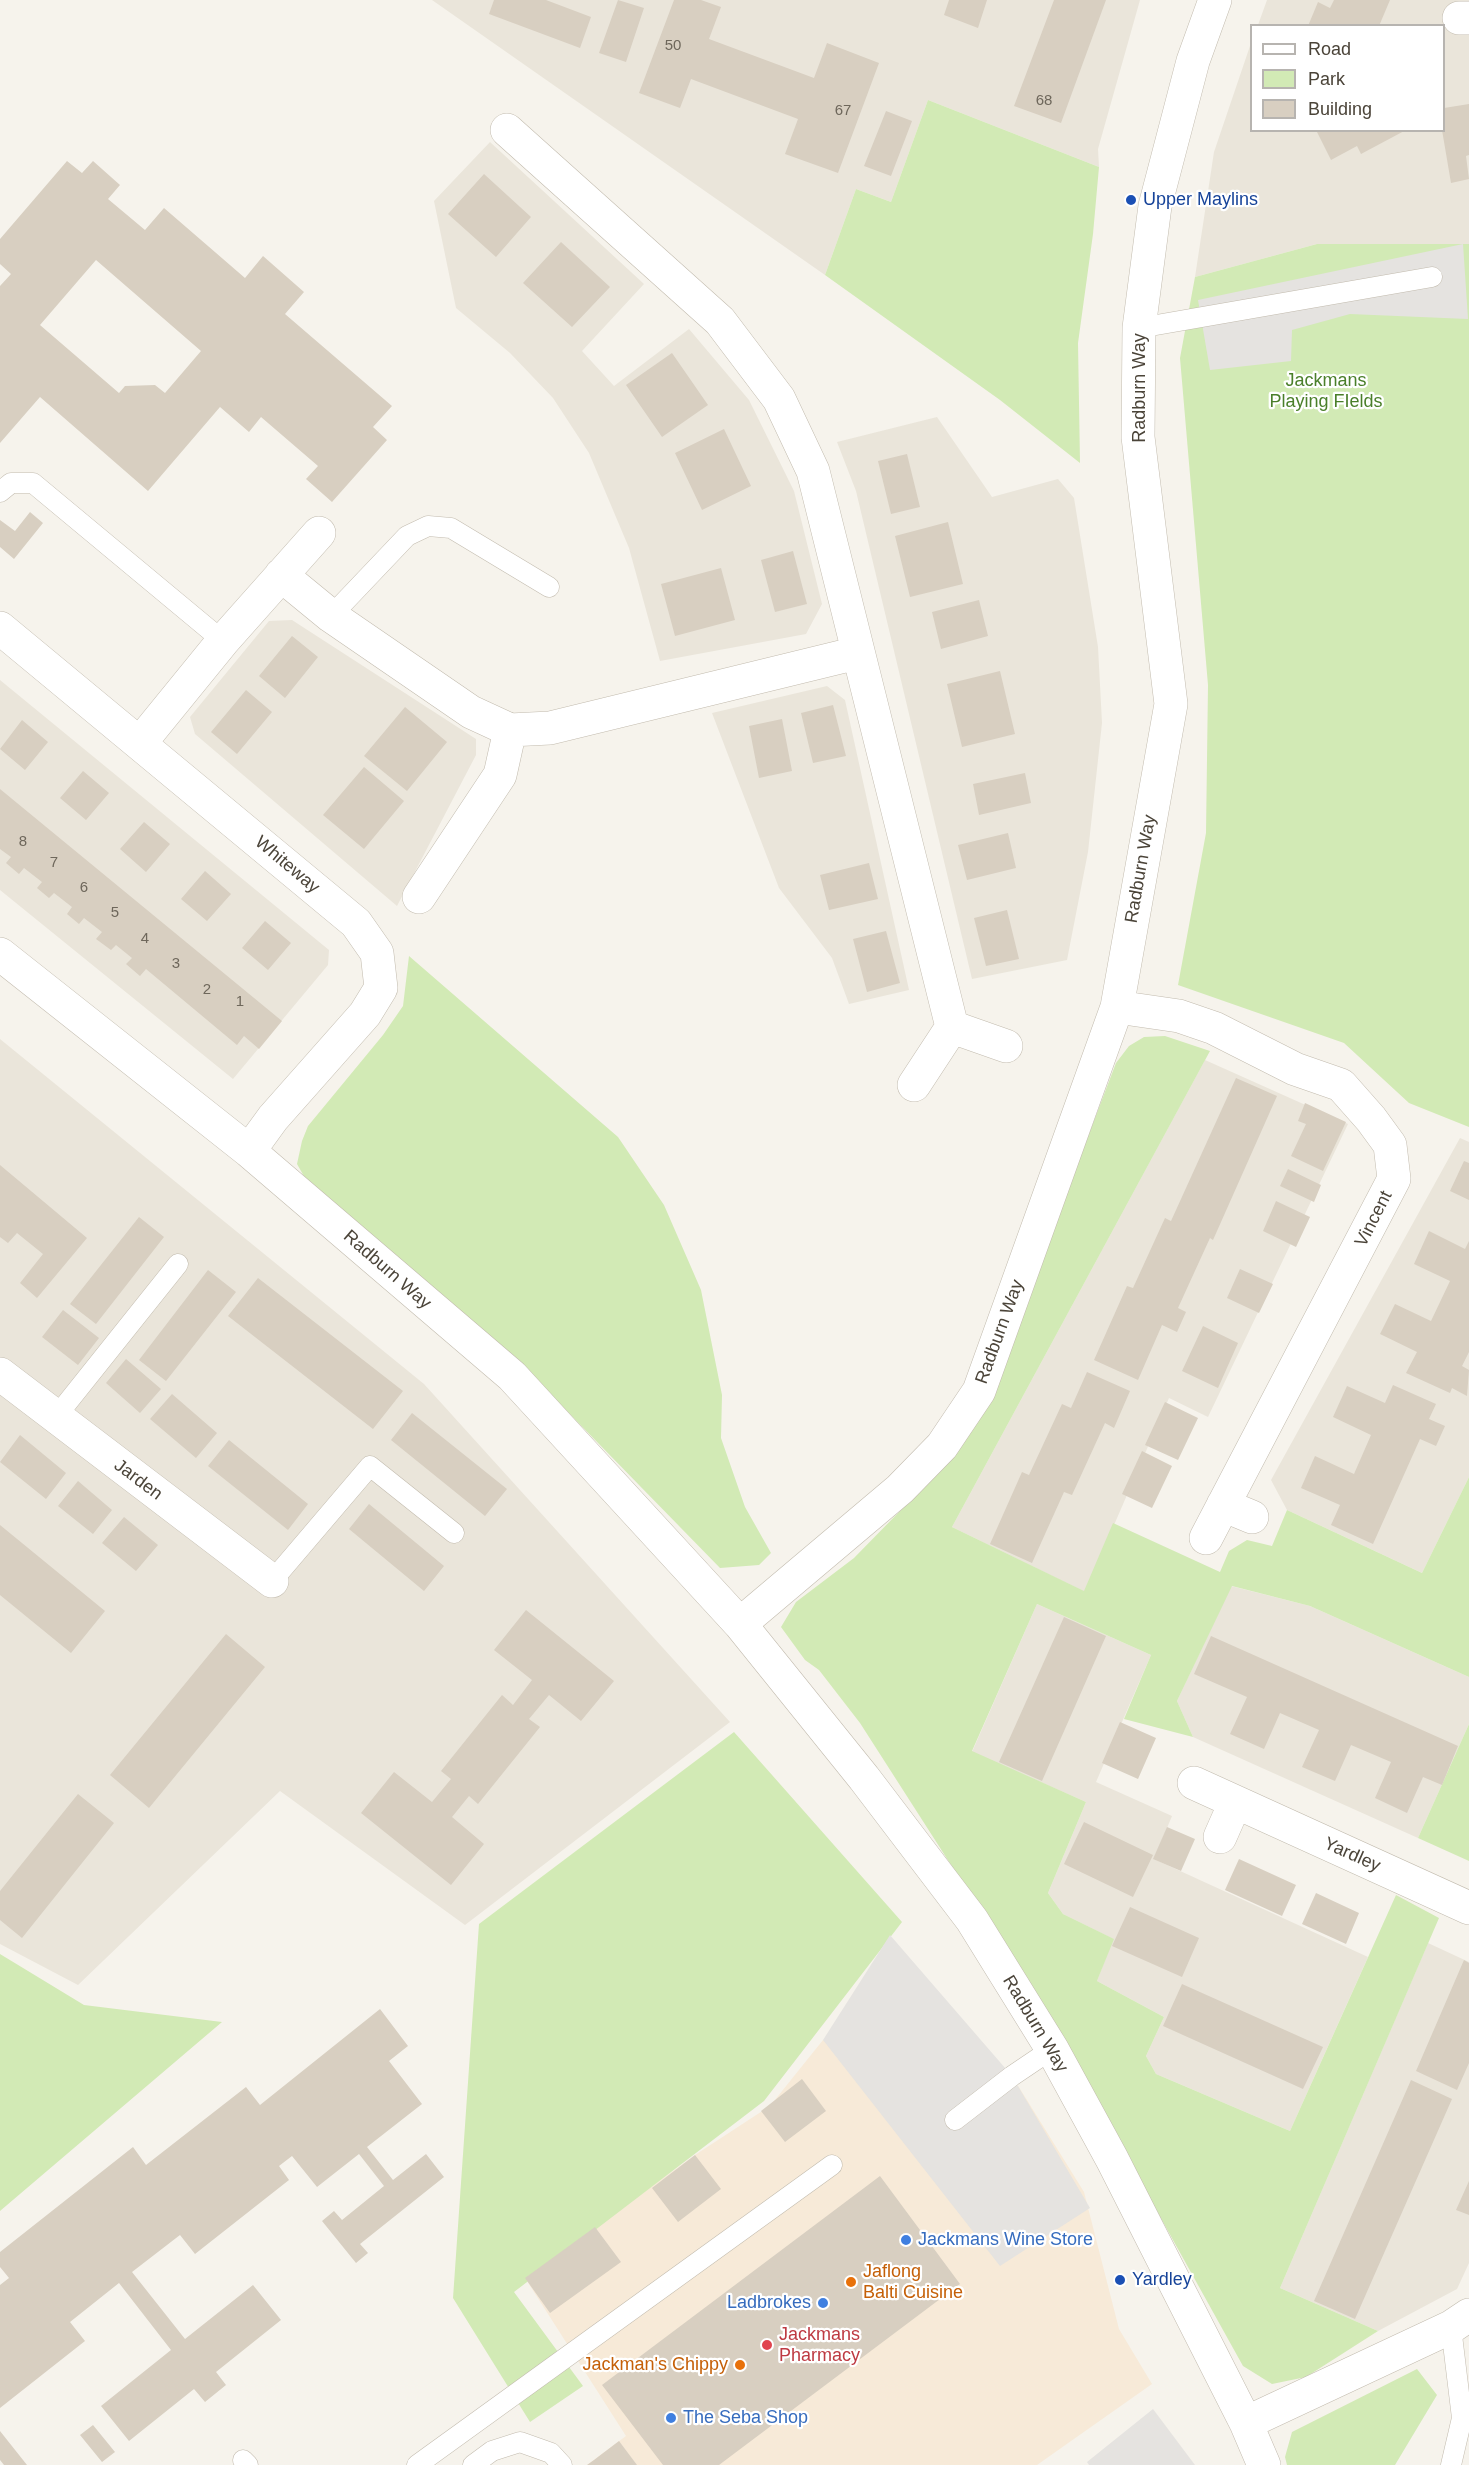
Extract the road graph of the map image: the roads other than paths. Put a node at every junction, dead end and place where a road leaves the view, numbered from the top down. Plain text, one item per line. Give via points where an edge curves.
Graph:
1 (1215, 0) edge
2 (507, 130) dead end
3 (1432, 277) dead end
4 (1139, 328) junction
5 (0, 492) edge
6 (319, 532) dead end
7 (281, 575) junction
8 (549, 587) dead end
9 (331, 616) junction
10 (0, 628) edge
11 (223, 641) junction
12 (857, 653) junction
13 (510, 730) junction
14 (140, 742) junction
15 (419, 897) dead end
16 (0, 954) edge
17 (1117, 1007) junction
18 (952, 1027) junction
19 (1006, 1046) dead end
20 (914, 1085) dead end
21 (249, 1151) junction
22 (178, 1264) dead end
23 (1, 1378) edge
24 (55, 1418) junction
25 (454, 1533) dead end
26 (1206, 1538) dead end
27 (272, 1581) joint
28 (740, 1624) junction
29 (1194, 1784) dead end
30 (1235, 1803) junction
31 (1220, 1837) dead end
32 (1469, 1908) edge
33 (1052, 2049) junction
34 (955, 2120) dead end
35 (832, 2165) dead end
36 (1460, 2321) edge
37 (1246, 2423) junction
38 (417, 2465) edge
39 (473, 2465) edge
40 (562, 2465) edge
41 (1264, 2465) edge
42 (1451, 2465) edge

1 - 4 street, Radburn Way via 1193,61 1155,206
2 - 12 street via 720,321 778,399 813,471
3 - 4 lane
4 - 17 street, Radburn Way via 1138,437 1171,704
5 - 11 lane via 11,483 33,483
6 - 7 street
7 - 9 street
7 - 11 street
8 - 9 lane via 451,528 428,526 407,536
9 - 13 street via 471,712
10 - 14 street, Whiteway
11 - 14 street
12 - 13 street via 550,728
12 - 18 street
13 - 15 street via 500,775
14 - 21 street, Whiteway via 356,923 377,953 381,988
16 - 21 street, Radburn Way
17 - 26 street, Vincent via 1179,1016 1214,1028 1295,1069 1341,1085 1390,1145 1394,1179 1238,1511
17 - 28 street, Radburn Way via 979,1391 942,1446 900,1489
18 - 19 street
18 - 20 street
21 - 28 street, Radburn Way via 512,1377
22 - 24 lane
23 - 24 street, Jarden
24 - 27 street, Jarden
25 - 27 lane via 370,1466
28 - 33 street, Radburn Way via 972,1920
29 - 30 street, Yardley
30 - 31 street
30 - 32 street, Yardley
33 - 34 lane
33 - 37 street, Radburn Way via 1112,2158
35 - 38 lane
36 - 37 street
36 - 42 lane via 1462,2418
37 - 41 street, Radburn Way
39 - 40 lane via 492,2451 520,2442 551,2453

